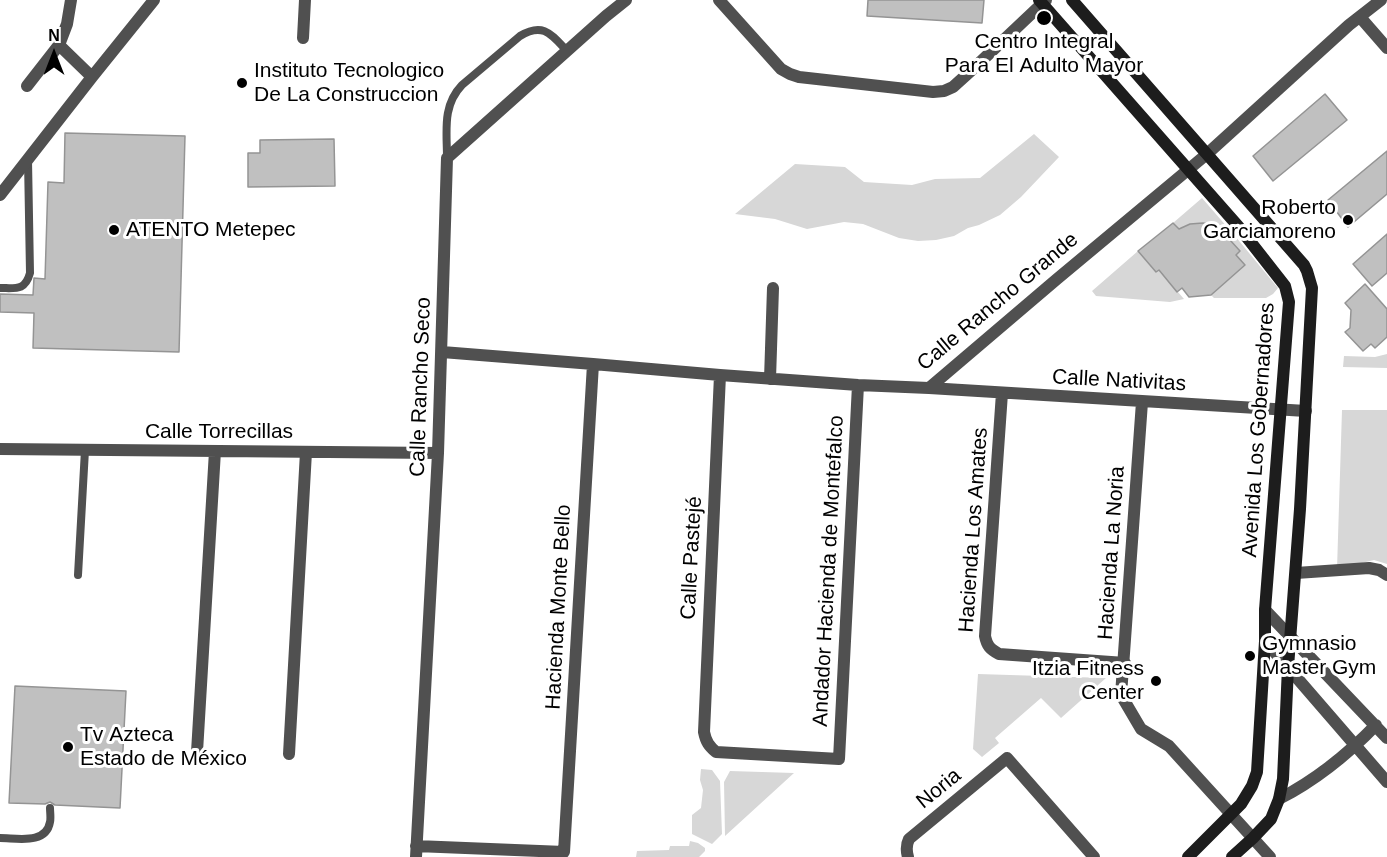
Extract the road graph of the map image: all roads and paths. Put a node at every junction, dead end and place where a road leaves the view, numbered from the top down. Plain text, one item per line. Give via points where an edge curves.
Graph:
1 (71, 0) edge
2 (154, 0) edge
3 (305, 0) edge
4 (626, 0) edge
5 (719, 0) edge
6 (1072, 0) edge
7 (1381, 0) edge
8 (1042, 1) edge
9 (1360, 17) junction
10 (303, 38) dead end
11 (59, 45) junction
12 (1387, 48) edge
13 (567, 51) junction
14 (92, 77) junction
15 (27, 86) dead end
16 (1208, 154) junction
17 (447, 158) junction
18 (28, 160) junction
19 (1188, 170) junction
20 (0, 195) edge
21 (0, 288) edge
22 (773, 288) dead end
23 (442, 352) junction
24 (593, 364) junction
25 (720, 375) junction
26 (770, 379) junction
27 (858, 385) junction
28 (929, 388) junction
29 (1002, 393) junction
30 (1142, 402) junction
31 (1281, 411) junction
32 (1306, 411) junction
33 (0, 449) edge
34 (85, 450) junction
35 (215, 452) junction
36 (306, 452) junction
37 (438, 453) junction
38 (1296, 573) junction
39 (78, 575) dead end
40 (1387, 575) edge
41 (1265, 610) junction
42 (1290, 635) junction
43 (1265, 641) junction
44 (1080, 660) joint
45 (1125, 663) junction
46 (1288, 667) junction
47 (1376, 725) junction
48 (1387, 738) edge
49 (1356, 746) junction
50 (197, 752) dead end
51 (289, 754) dead end
52 (839, 759) joint
53 (1387, 782) edge
54 (1279, 799) junction
55 (50, 808) dead end
56 (1231, 815) junction
57 (0, 838) edge
58 (1253, 838) junction
59 (416, 851) edge
60 (908, 857) edge
61 (1094, 857) edge
62 (1188, 857) edge
63 (1232, 857) edge
64 (1270, 857) edge

1 - 11 street via 68,24
2 - 14 street
3 - 10 street
4 - 13 street
5 - 8 street via 781,69 790,74 933,92 953,87
6 - 16 street, Avenida Los Gobernadores
7 - 9 street, Calle Rancho Grande
8 - 19 street, Avenida Los Gobernadores
9 - 12 street
9 - 16 street, Calle Rancho Grande
11 - 14 street
11 - 15 street
13 - 17 street
13 - 17 lane via 550,33 530,30 462,85 449,104
14 - 18 street
16 - 19 street, Calle Rancho Grande
16 - 32 street, Avenida Los Gobernadores via 1307,271 1312,297
17 - 23 street, Calle Rancho Seco
18 - 20 street
18 - 21 lane via 30,273 24,286
19 - 28 street, Calle Rancho Grande
19 - 31 street, Avenida Los Gobernadores via 1285,286 1289,317
22 - 26 street
23 - 24 street, Calle Rancho Grande
23 - 37 street, Calle Rancho Seco
24 - 25 street, Calle Rancho Grande
24 - 59 street, Hacienda Monte Bello via 564,852
25 - 26 street, Calle Rancho Grande
25 - 52 street, Calle Pastejé via 705,741 716,752
26 - 27 street, Calle Rancho Grande
27 - 28 street, Calle Rancho Grande
27 - 52 street, Andador Hacienda de Montefalco
28 - 29 street, Calle Nativitas
29 - 30 street, Calle Nativitas
29 - 44 street, Hacienda Los Amates via 987,645 999,654
30 - 31 street, Calle Nativitas
30 - 45 street, Hacienda La Noria
31 - 32 street, Calle Nativitas
31 - 41 street, Avenida Los Gobernadores
32 - 38 street, Avenida Los Gobernadores
33 - 34 street, Calle Torrecillas
34 - 35 street, Calle Torrecillas
34 - 39 lane
35 - 36 street, Calle Torrecillas
35 - 50 street
36 - 37 street, Calle Torrecillas
36 - 51 street
37 - 59 street, Calle Rancho Seco
38 - 40 street via 1369,568
38 - 42 street, Avenida Los Gobernadores
41 - 42 street
41 - 43 street, Avenida Los Gobernadores
42 - 46 street, Avenida Los Gobernadores
42 - 47 street
43 - 46 street
43 - 56 street, Avenida Los Gobernadores via 1257,772
44 - 45 street, Hacienda La Noria
45 - 56 street via 1121,695 1141,729 1169,746
46 - 49 street
46 - 54 street, Avenida Los Gobernadores
47 - 48 street
47 - 49 street
49 - 53 street
49 - 54 street via 1317,777
54 - 58 street, Avenida Los Gobernadores via 1270,819
55 - 57 lane via 50,824 41,836
56 - 58 street
56 - 62 street, Avenida Los Gobernadores
58 - 63 street, Avenida Los Gobernadores
58 - 64 street
60 - 61 street, Noria via 909,839 1007,758

